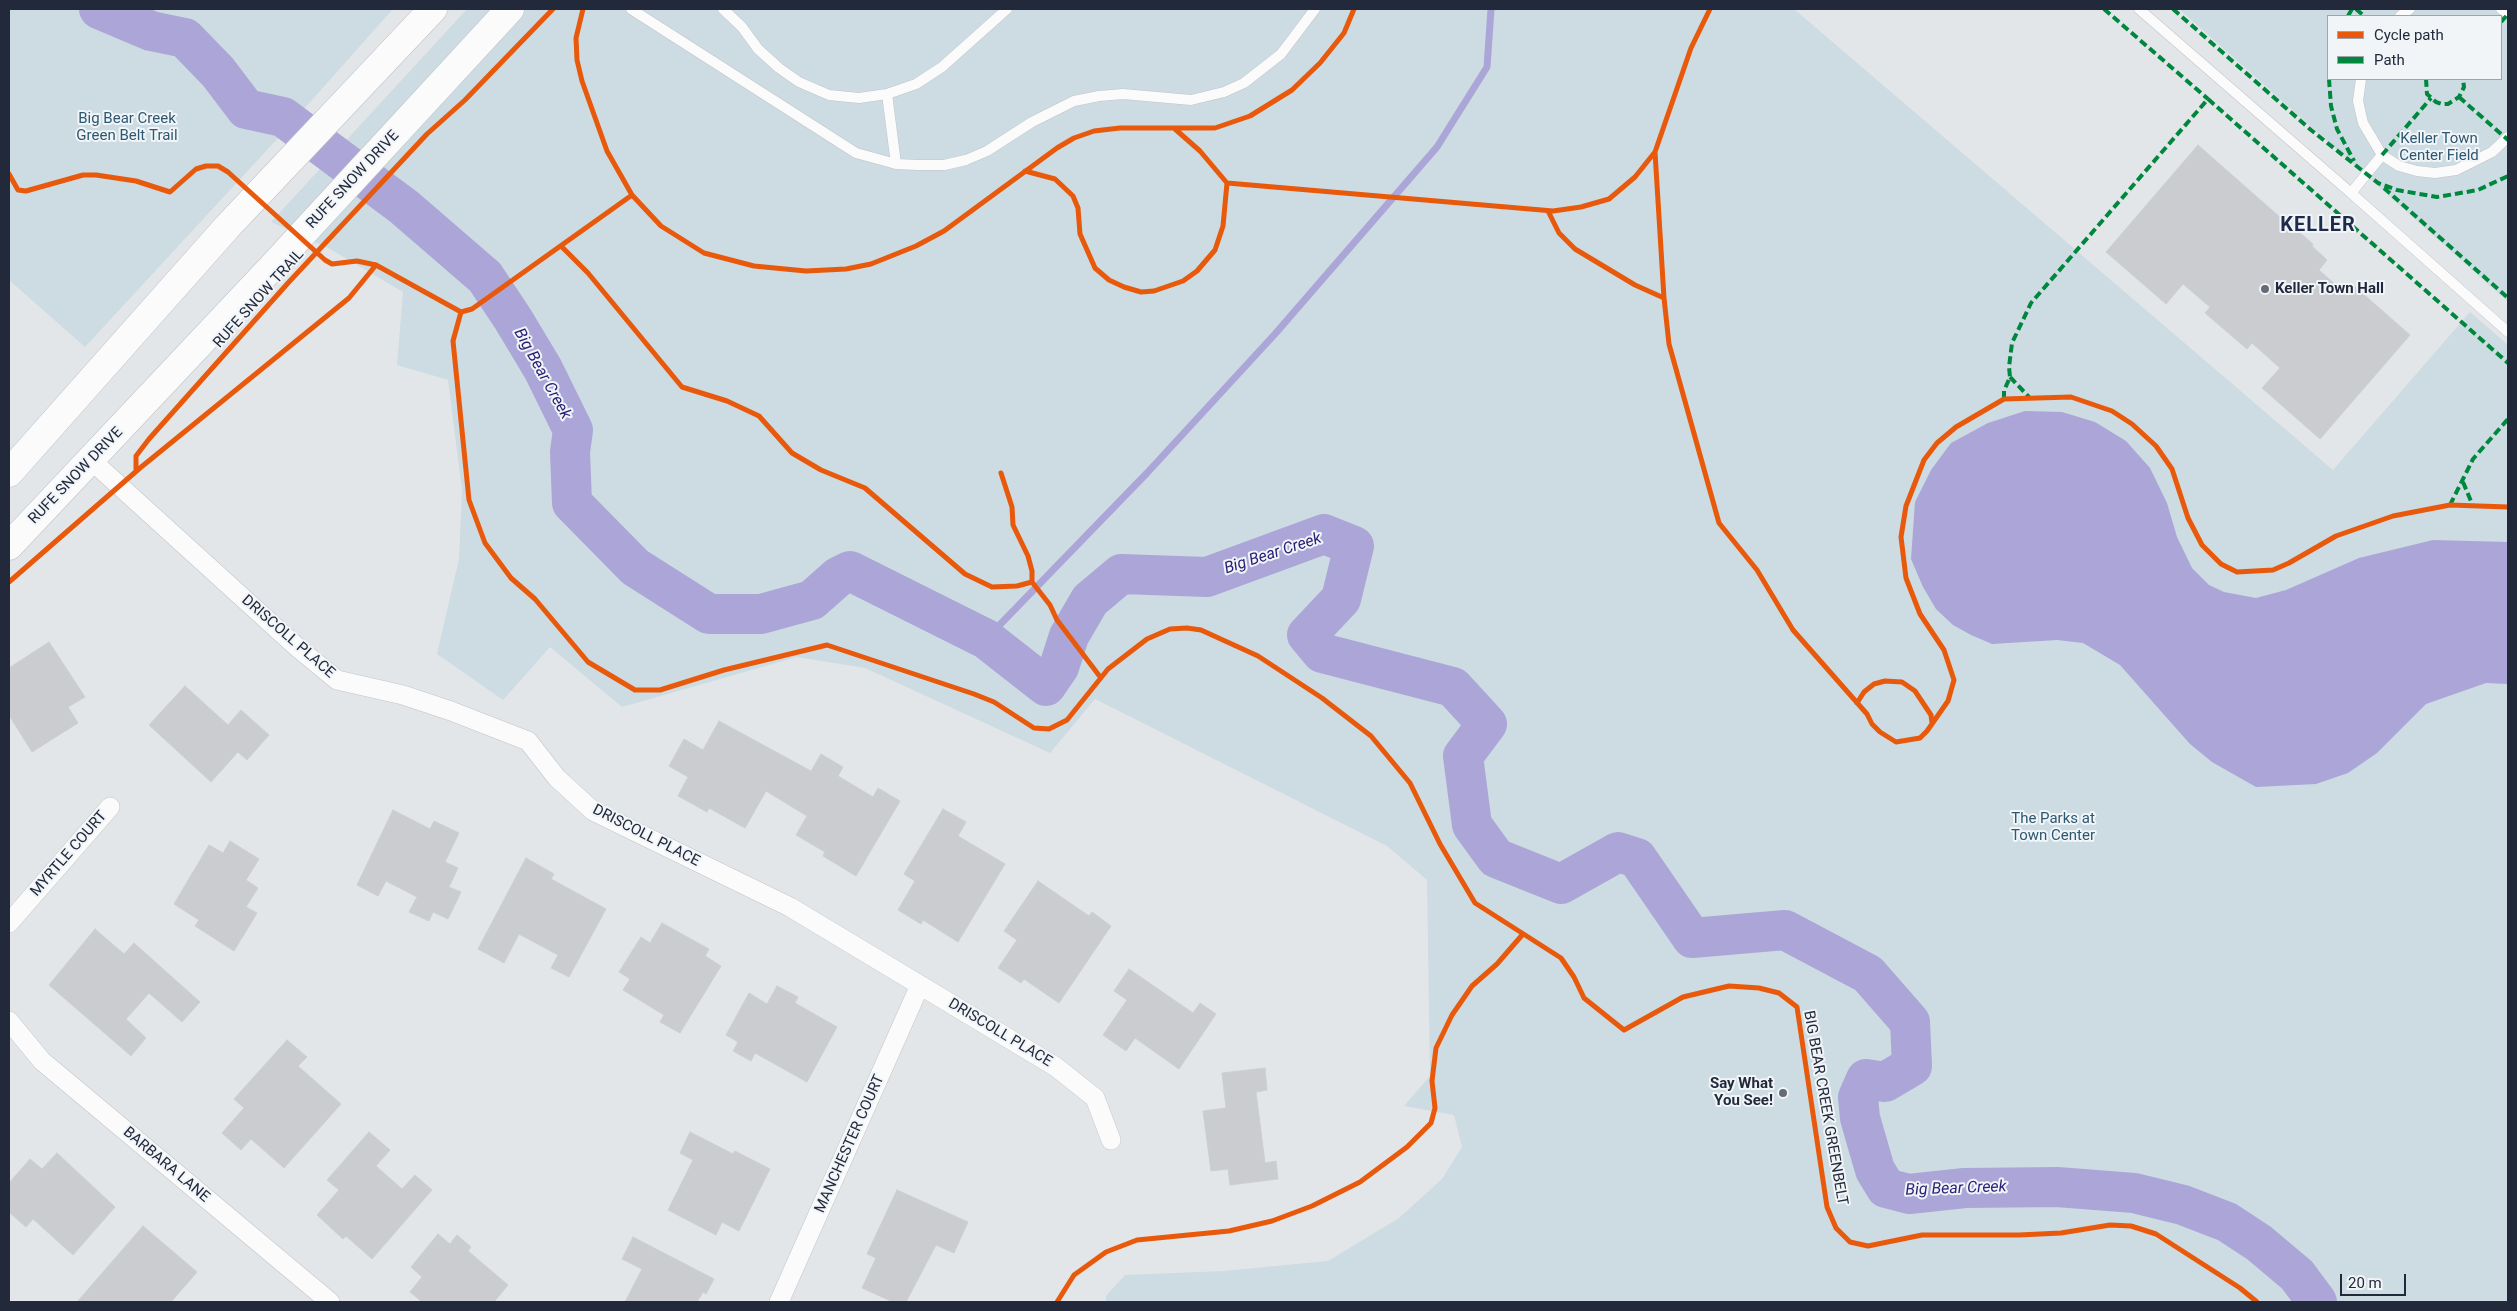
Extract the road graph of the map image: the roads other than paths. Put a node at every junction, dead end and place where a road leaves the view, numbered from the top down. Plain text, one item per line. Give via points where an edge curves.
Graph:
1 (433, 9) edge
2 (510, 9) edge
3 (632, 9) edge
4 (723, 9) edge
5 (1007, 9) edge
6 (1316, 9) edge
7 (2139, 9) edge
8 (2501, 9) edge
9 (2508, 14) edge
10 (2360, 80) edge
11 (887, 94) junction
12 (2508, 137) edge
13 (2382, 155) junction
14 (896, 164) junction
15 (2350, 193) junction
16 (2508, 332) edge
17 (91, 460) junction
18 (9, 473) edge
19 (9, 546) edge
20 (110, 807) dead end
21 (9, 924) edge
22 (920, 985) junction
23 (9, 1021) edge
24 (1111, 1140) dead end
25 (330, 1302) edge
26 (779, 1302) edge

1 - 18 main road via 228,226
2 - 17 main road, RUFE SNOW DRIVE
3 - 14 lane via 842,146
4 - 11 lane via 758,48 799,82 829,94 860,98
5 - 11 lane via 942,66 916,84
6 - 14 lane via 1282,54 1244,83 1224,92 1192,100 1137,94 1074,101 966,160 944,165
7 - 15 lane
8 - 9 lane
10 - 13 lane via 2358,101 2363,123
11 - 14 lane
12 - 13 lane via 2492,152 2456,170 2435,173 2399,166
13 - 15 lane
15 - 16 lane
17 - 19 main road, RUFE SNOW DRIVE
17 - 22 street, DRISCOLL PLACE via 337,680 403,695 528,742 557,778 593,811 790,906
20 - 21 street, MYRTLE COURT
22 - 24 street, DRISCOLL PLACE via 1056,1067 1095,1098
22 - 26 street, MANCHESTER COURT
23 - 25 street, BARBARA LANE via 42,1061

